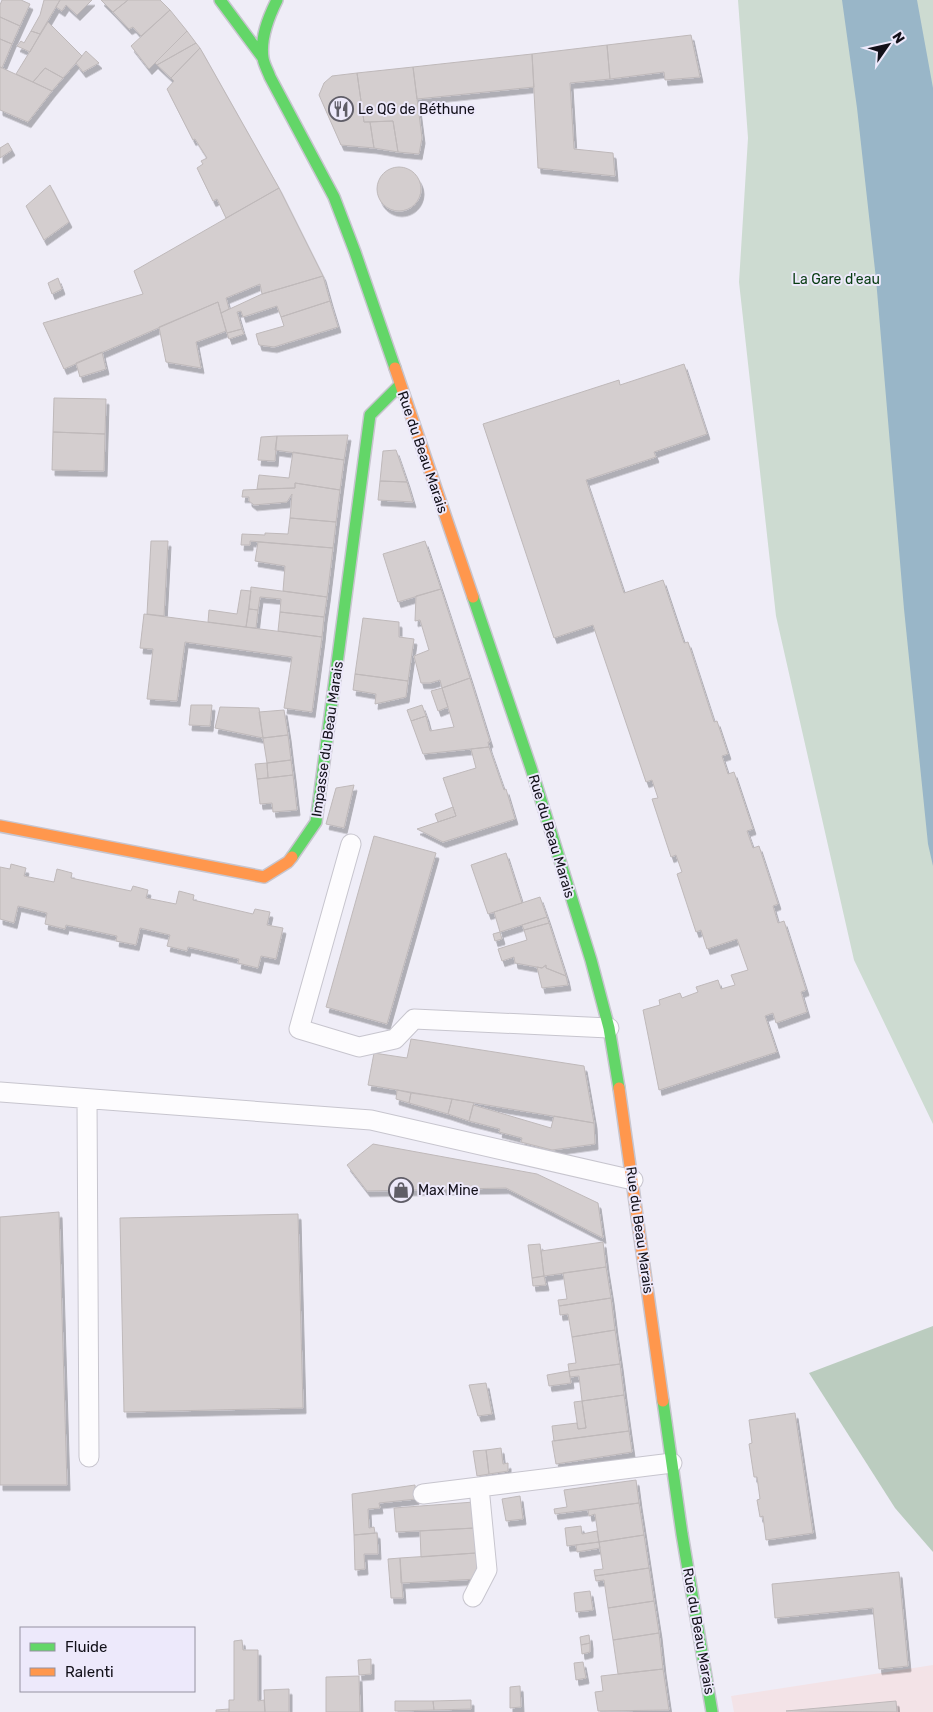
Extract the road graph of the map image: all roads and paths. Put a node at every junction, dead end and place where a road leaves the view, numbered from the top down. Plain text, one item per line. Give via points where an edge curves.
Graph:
1 (220, 0) edge
2 (276, 0) edge
3 (263, 58) junction
4 (400, 385) junction
5 (0, 826) edge
6 (351, 844) dead end
7 (609, 1028) junction
8 (0, 1092) edge
9 (87, 1099) junction
10 (633, 1180) junction
11 (89, 1457) dead end
12 (672, 1463) junction
13 (479, 1487) junction
14 (423, 1494) dead end
15 (473, 1597) dead end
16 (712, 1712) edge

1 - 3 street
2 - 3 street, Rue du Beau Marais via 267,20
3 - 4 street, Rue du Beau Marais via 334,197
4 - 5 street, Impasse du Beau Marais via 370,415 316,822 288,862 264,877
4 - 7 street, Rue du Beau Marais via 531,768
6 - 7 lane via 299,1029 359,1047 395,1039 414,1019
7 - 10 street, Rue du Beau Marais
8 - 9 lane
9 - 10 lane via 370,1120
9 - 11 lane
10 - 12 street, Rue du Beau Marais
12 - 13 lane
12 - 16 street, Rue du Beau Marais
13 - 14 lane
13 - 15 lane via 487,1570

